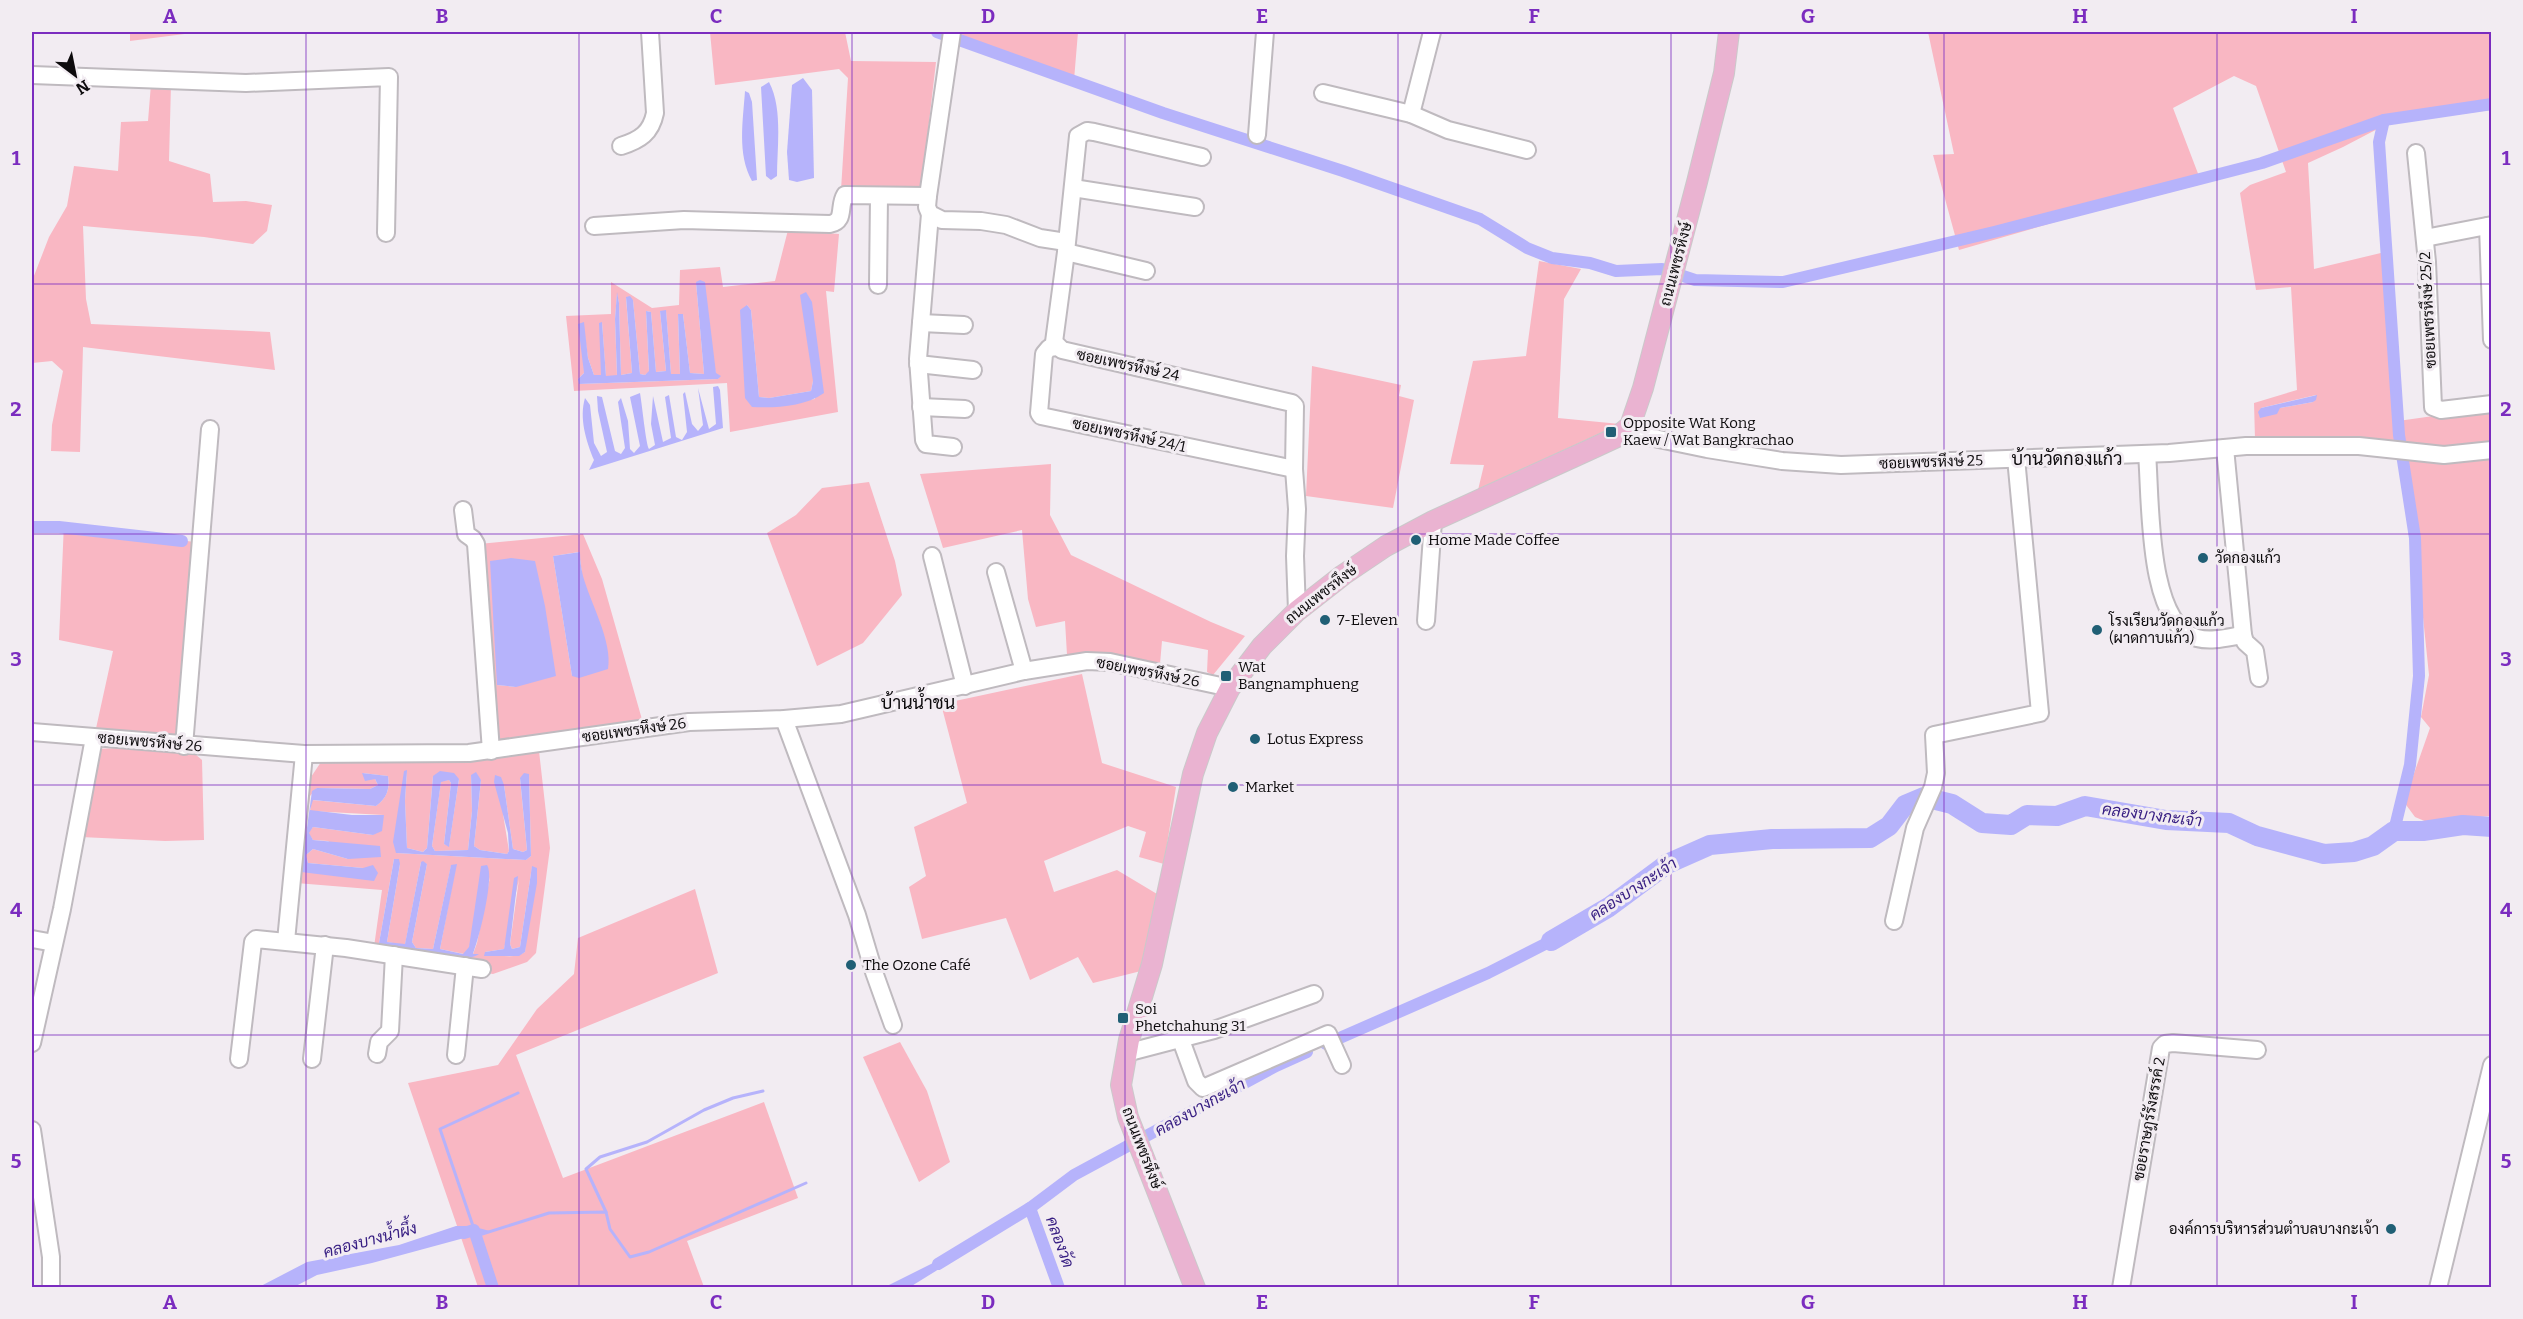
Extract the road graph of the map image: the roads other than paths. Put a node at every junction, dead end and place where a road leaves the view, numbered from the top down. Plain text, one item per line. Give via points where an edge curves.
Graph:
1 (650, 32) edge
2 (952, 32) edge
3 (1265, 32) edge
4 (1432, 32) edge
5 (1729, 32) edge
6 (32, 75) edge
7 (1323, 93) dead end
8 (1411, 114) junction
9 (1257, 135) dead end
10 (621, 146) dead end
11 (1527, 150) dead end
12 (2416, 153) dead end
13 (1202, 156) dead end
14 (1073, 188) junction
15 (879, 195) junction
16 (928, 196) junction
17 (1195, 207) dead end
18 (930, 214) junction
19 (594, 226) dead end
20 (2490, 226) edge
21 (386, 233) dead end
22 (2425, 238) junction
23 (1066, 247) junction
24 (1146, 272) dead end
25 (878, 285) dead end
26 (921, 323) junction
27 (964, 325) dead end
28 (2492, 340) edge
29 (1057, 346) junction
30 (918, 364) junction
31 (973, 370) dead end
32 (2492, 404) edge
33 (921, 406) junction
34 (964, 409) dead end
35 (210, 429) dead end
36 (1625, 432) junction
37 (952, 447) dead end
38 (2225, 447) junction
39 (2492, 450) edge
40 (2147, 454) junction
41 (2016, 458) junction
42 (1294, 469) junction
43 (463, 510) dead end
44 (1433, 520) junction
45 (932, 556) dead end
46 (996, 572) dead end
47 (1298, 611) junction
48 (1426, 621) dead end
49 (2243, 635) junction
50 (1024, 670) junction
51 (2259, 678) dead end
52 (965, 686) junction
53 (1230, 687) junction
54 (784, 719) junction
55 (32, 732) edge
56 (94, 738) junction
57 (184, 746) junction
58 (491, 751) junction
59 (304, 754) junction
60 (1894, 921) dead end
61 (32, 939) edge
62 (286, 941) junction
63 (54, 943) junction
64 (325, 945) junction
65 (394, 955) junction
66 (465, 966) junction
67 (482, 969) dead end
68 (1314, 994) dead end
69 (893, 1025) dead end
70 (1182, 1040) junction
71 (32, 1043) edge
72 (2257, 1050) dead end
73 (1126, 1053) junction
74 (377, 1054) dead end
75 (456, 1055) dead end
76 (239, 1059) dead end
77 (312, 1059) dead end
78 (1342, 1065) dead end
79 (2492, 1065) edge
80 (32, 1130) edge
81 (51, 1287) edge
82 (1195, 1287) edge
83 (2121, 1287) edge
84 (2438, 1287) edge

1 - 10 street via 656,113 642,138
2 - 16 street
3 - 9 street
4 - 8 street
5 - 36 main road, ถนนเพชรหึงษ์ via 1724,73 1679,252 1634,419
6 - 21 street via 246,83 389,77
7 - 8 street
8 - 11 street via 1448,130
12 - 22 street, ซอยเพชรหึงษ์ 25/2
13 - 14 street, ซอยเพชรหึงษ์ 24 via 1087,131 1078,136
14 - 17 street
14 - 23 street, ซอยเพชรหึงษ์ 24
15 - 16 street
15 - 19 street via 845,195 841,218 830,224 684,220
15 - 25 street
16 - 18 street
18 - 23 street via 942,220 1006,225
18 - 26 street
20 - 22 street
20 - 28 street
22 - 32 street, ซอยเพชรหึงษ์ 25/2 via 2433,407 2441,410
23 - 24 street
23 - 29 street, ซอยเพชรหึงษ์ 24 via 1054,342
26 - 27 street
26 - 30 street
29 - 42 street, ซอยเพชรหึงษ์ 24 via 1288,400 1295,406
29 - 42 street, ซอยเพชรหึงษ์ 24/1 via 1044,354 1041,416
30 - 31 street
30 - 33 street
33 - 34 street
33 - 37 street via 926,444
35 - 57 street
36 - 41 street, ซอยเพชรหึงษ์ 25 via 1811,464
36 - 44 main road, ถนนเพชรหึงษ์
38 - 39 street, ซอยเพชรหึงษ์ 25 via 2327,445 2444,455
38 - 40 street, ซอยเพชรหึงษ์ 25
38 - 49 street
40 - 41 street, ซอยเพชรหึงษ์ 25
40 - 49 street via 2154,545 2163,600 2169,613 2182,630 2196,638
41 - 60 street via 2040,713 1934,735 1936,773 1914,828
42 - 47 street, ซอยเพชรหึงษ์ 24
43 - 58 street via 466,534 476,544
44 - 47 main road, ถนนเพชรหึงษ์ via 1386,546
44 - 48 street
45 - 52 street
46 - 50 street
47 - 53 main road, ถนนเพชรหึงษ์ via 1262,646
49 - 51 street via 2255,651
50 - 52 street, ซอยเพชรหึงษ์ 26
50 - 53 street, ซอยเพชรหึงษ์ 26 via 1087,660
52 - 54 street, ซอยเพชรหึงษ์ 26 via 841,714
53 - 73 main road, ถนนเพชรหึงษ์ via 1207,733 1193,774 1152,964
54 - 58 street, ซอยเพชรหึงษ์ 26 via 689,722
54 - 69 street
55 - 56 street, ซอยเพชรหึงษ์ 26
56 - 57 street, ซอยเพชรหึงษ์ 26
56 - 63 street
57 - 59 street, ซอยเพชรหึงษ์ 26
58 - 59 street, ซอยเพชรหึงษ์ 26
59 - 62 street
61 - 63 street
62 - 64 street
62 - 76 street via 253,942
63 - 71 street
64 - 65 street
64 - 77 street
65 - 66 street
65 - 74 street via 390,1031 379,1042
66 - 67 street
66 - 75 street
68 - 70 street
70 - 73 street
70 - 78 street via 1196,1081 1203,1088 1328,1034
72 - 83 street, ซอยราษฎร์รังสรรค์ 2 via 2173,1043 2161,1048
73 - 82 main road, ถนนเพชรหึงษ์ via 1121,1085 1128,1116
79 - 84 street
80 - 81 street via 51,1257

